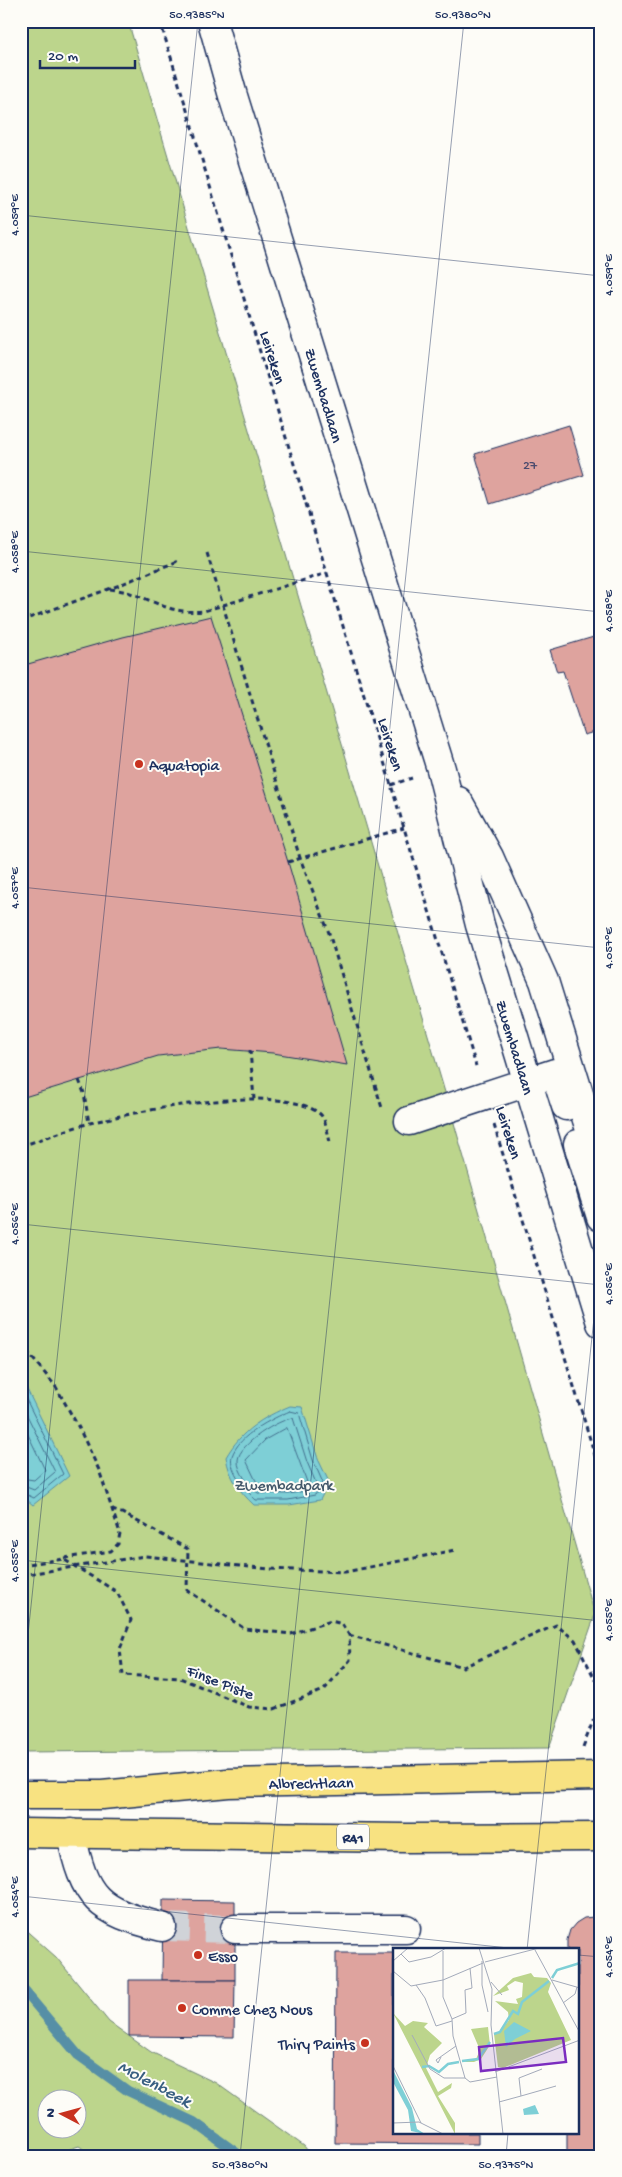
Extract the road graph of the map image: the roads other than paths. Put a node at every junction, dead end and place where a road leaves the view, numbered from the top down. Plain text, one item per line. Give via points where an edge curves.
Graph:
1 (212, 21) edge
2 (441, 769) junction
3 (527, 1081) junction
4 (409, 1121) dead end
5 (601, 1165) edge
6 (601, 1217) edge
7 (601, 1323) edge
8 (601, 1776) edge
9 (21, 1795) edge
10 (21, 1833) edge
11 (71, 1833) junction
12 (601, 1837) edge
13 (162, 1927) tunnel mouth
14 (235, 1929) tunnel mouth
15 (406, 1929) dead end

1 - 2 street, Zwembadlaan
2 - 3 street, Zwembadlaan via 480,925
2 - 5 street, Zwembadlaan via 490,857 544,981
3 - 4 street
3 - 6 street via 555,1073
3 - 7 street, Zwembadlaan
8 - 9 main road, Albrechtlaan via 228,1784 102,1795
10 - 11 main road, R41
11 - 12 main road, R41
11 - 13 street via 78,1864 89,1890 107,1908 132,1920
14 - 15 street

